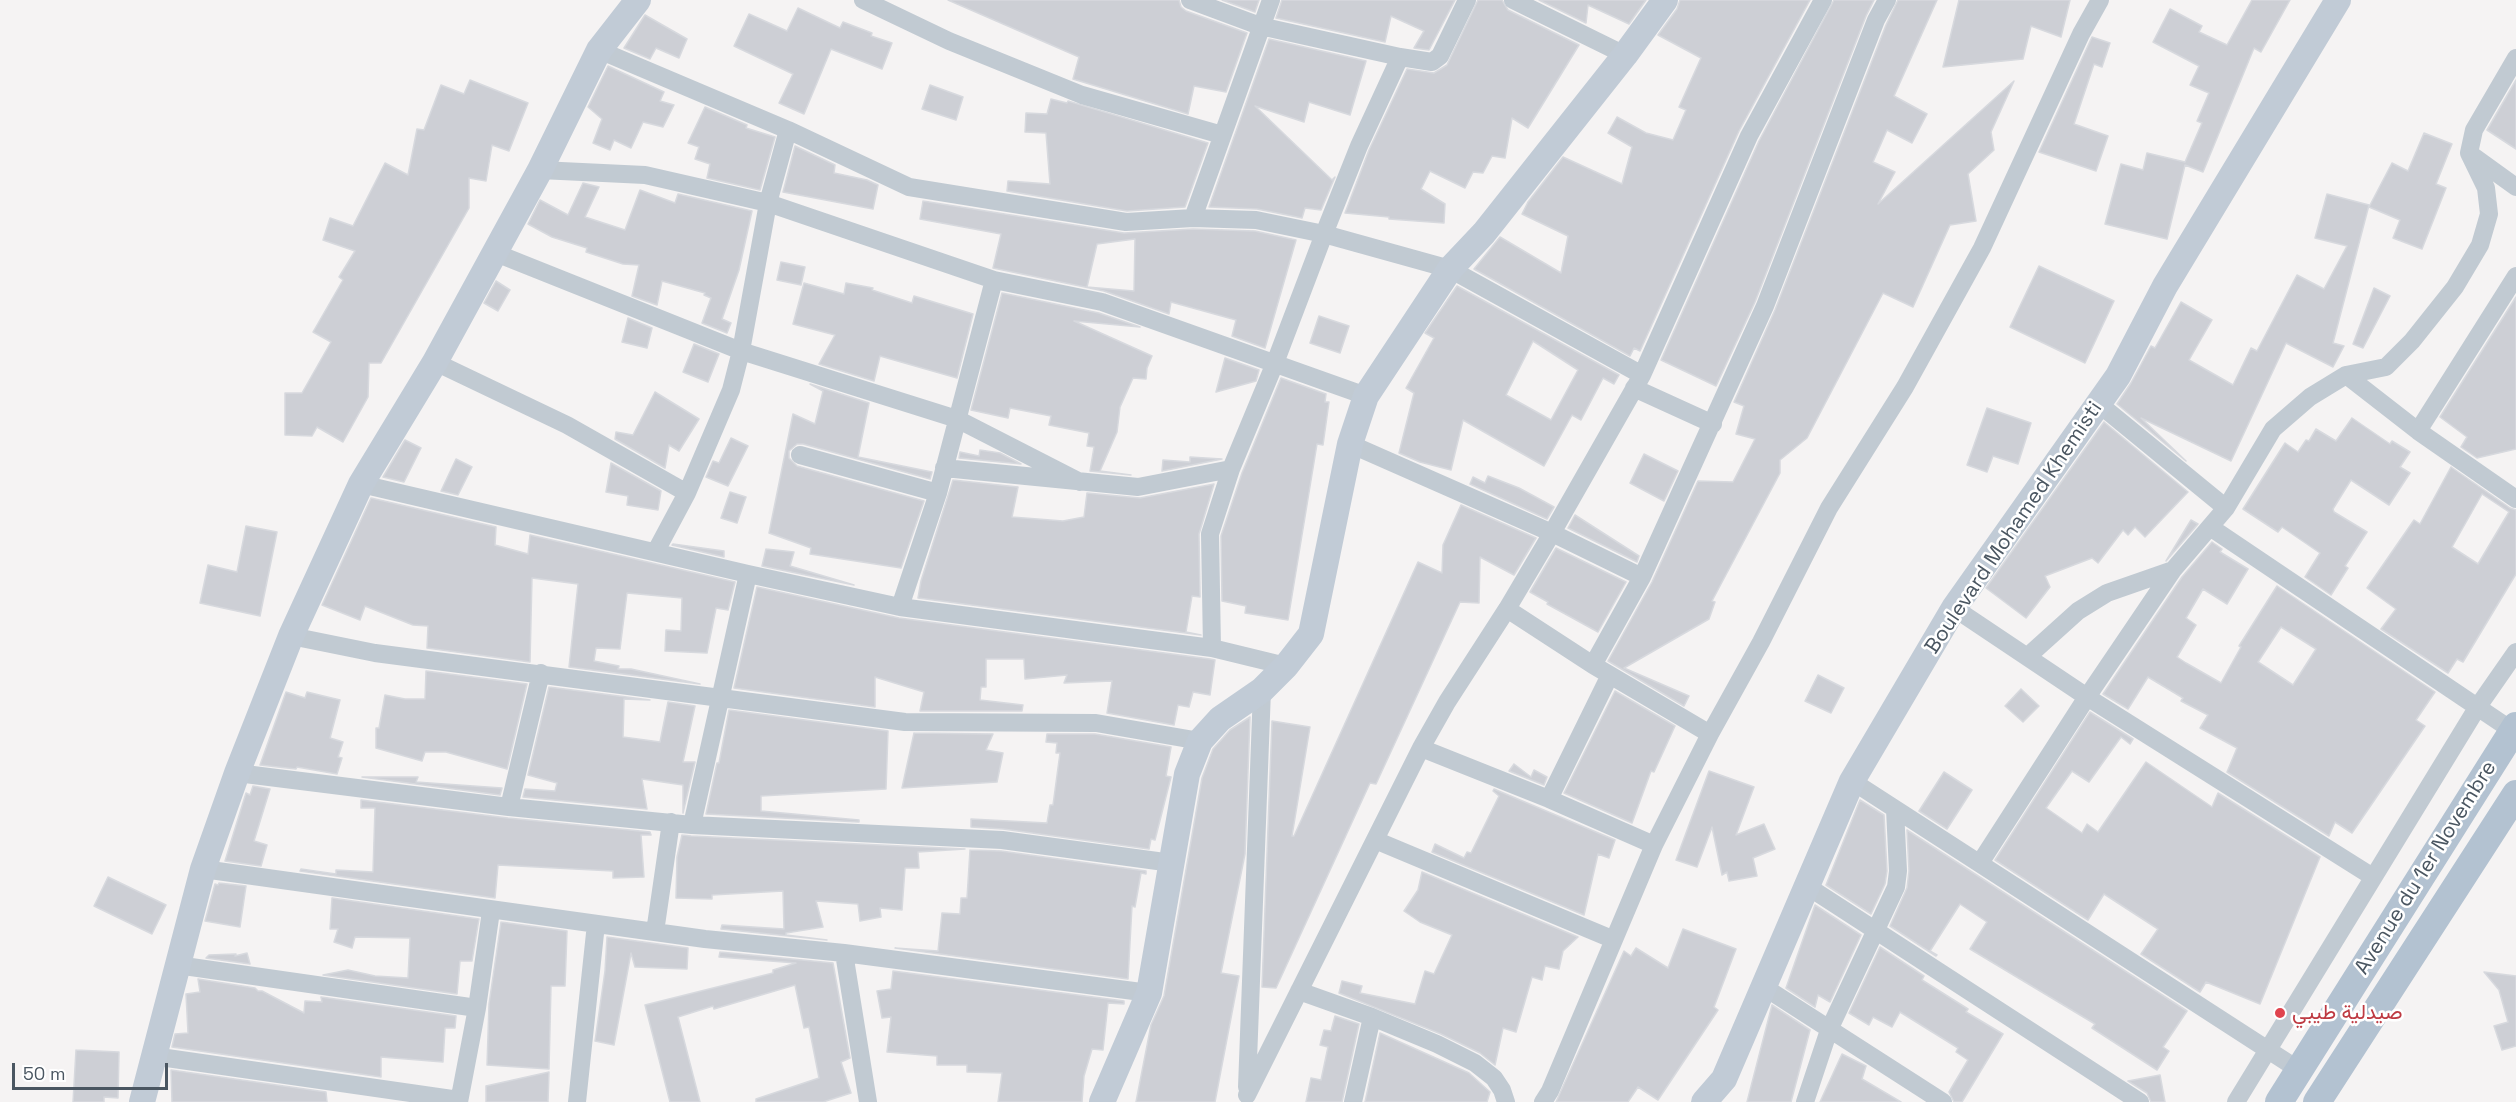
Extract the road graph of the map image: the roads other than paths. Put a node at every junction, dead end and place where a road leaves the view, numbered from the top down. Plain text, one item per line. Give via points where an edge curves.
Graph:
1 (638, 0) edge
2 (863, 0) edge
3 (1190, 0) edge
4 (1270, 0) edge
5 (1467, 0) edge
6 (1513, 0) edge
7 (1665, 0) edge
8 (1823, 0) edge
9 (1887, 0) edge
10 (2100, 0) edge
11 (2338, 0) edge
12 (1260, 26) junction
13 (599, 50) junction
14 (1625, 55) junction
15 (1400, 57) junction
16 (2516, 58) edge
17 (788, 130) junction
18 (1222, 135) junction
19 (2469, 153) junction
20 (540, 170) junction
21 (2516, 187) edge
22 (768, 203) junction
23 (1194, 218) junction
24 (1324, 234) junction
25 (494, 252) junction
26 (1449, 269) junction
27 (2516, 276) edge
28 (994, 280) junction
29 (741, 351) junction
30 (435, 363) junction
31 (1275, 363) junction
32 (2346, 375) junction
33 (1638, 382) junction
34 (1366, 396) junction
35 (2099, 404) junction
36 (957, 419) junction
37 (1713, 424) junction
38 (2418, 431) junction
39 (1350, 444) junction
40 (800, 455) dead end
41 (944, 468) junction
42 (1231, 469) junction
43 (1080, 482) junction
44 (361, 484) junction
45 (687, 493) junction
46 (938, 493) junction
47 (2516, 499) edge
48 (2226, 508) junction
49 (2210, 528) junction
50 (1552, 533) junction
51 (656, 552) junction
52 (2173, 570) junction
53 (748, 574) junction
54 (1642, 577) junction
55 (900, 607) junction
56 (1954, 608) junction
57 (1507, 609) junction
58 (291, 636) junction
59 (1212, 648) junction
60 (2516, 652) edge
61 (2026, 657) junction
62 (1593, 665) junction
63 (1286, 666) junction
64 (541, 673) junction
65 (1610, 675) junction
66 (1262, 690) junction
67 (719, 696) junction
68 (2087, 697) junction
69 (2477, 708) junction
70 (2515, 728) edge
71 (1710, 734) junction
72 (1200, 741) junction
73 (1421, 748) junction
74 (237, 773) junction
75 (1852, 781) junction
76 (2516, 794) edge
77 (1549, 799) junction
78 (508, 807) junction
79 (1895, 809) junction
80 (671, 822) junction
81 (692, 825) junction
82 (1375, 840) junction
83 (1654, 845) junction
84 (1980, 863) junction
85 (1172, 864) junction
86 (203, 869) junction
87 (2373, 877) junction
88 (1808, 886) junction
89 (491, 911) junction
90 (596, 924) junction
91 (1875, 931) junction
92 (655, 932) junction
93 (1612, 939) junction
94 (844, 953) junction
95 (177, 966) junction
96 (1764, 987) junction
97 (1299, 991) junction
98 (1149, 993) junction
99 (477, 1008) junction
100 (1372, 1017) junction
101 (1829, 1030) junction
102 (2266, 1050) junction
103 (153, 1056) junction
104 (2299, 1070) junction
105 (1246, 1098) edge
106 (2128, 1100) edge
107 (459, 1101) edge
108 (142, 1102) edge
109 (577, 1102) edge
110 (868, 1102) edge
111 (1102, 1102) edge
112 (1353, 1102) edge
113 (1506, 1102) edge
114 (1543, 1102) edge
115 (1704, 1102) edge
116 (1805, 1102) edge
117 (1942, 1102) edge
118 (2236, 1102) edge
119 (2279, 1102) edge
120 (2317, 1102) edge

1 - 13 main road
2 - 18 street via 948,41 1082,95
3 - 12 street
4 - 12 street
5 - 15 street via 1440,56 1432,62
6 - 14 street
7 - 14 main road
8 - 33 street via 1749,136
9 - 37 street via 1765,306
10 - 71 street via 1982,248 1905,387 1829,508
11 - 35 main road, Boulevard Mohamed Khemisti via 2165,286
12 - 15 street
12 - 18 street
13 - 17 street
13 - 20 main road
14 - 26 main road via 1484,233
15 - 24 street
16 - 19 street via 2474,130
17 - 22 street
17 - 23 street via 909,187 1126,222
18 - 23 street
19 - 21 street
19 - 32 street via 2486,188 2488,214 2480,245 2456,287 2386,367
20 - 22 street via 645,175
20 - 25 main road
22 - 28 street
22 - 29 street
23 - 24 street via 1256,220
24 - 26 street
24 - 31 street
25 - 29 street
25 - 30 main road
26 - 33 street
26 - 34 main road
27 - 38 street
28 - 31 street via 1102,302
28 - 36 street
29 - 36 street
29 - 45 street via 731,390
30 - 44 main road
30 - 45 street via 567,425
31 - 34 street
31 - 42 street
32 - 38 street
32 - 48 street via 2310,397 2273,429
33 - 37 street
33 - 50 street
34 - 39 main road
35 - 48 street
35 - 56 main road, Boulevard Mohamed Khemisti
36 - 41 street
36 - 43 street
37 - 54 street
38 - 47 street
39 - 50 street
39 - 63 main road via 1311,634
40 - 46 street
41 - 43 street
41 - 46 street
42 - 43 street via 1138,487
42 - 59 street via 1210,534
44 - 51 street
44 - 58 main road
45 - 51 street
46 - 55 street
48 - 49 street
49 - 52 street
49 - 69 street
50 - 54 street
50 - 57 street
51 - 53 street
52 - 61 street via 2107,593 2078,611
52 - 68 street
53 - 55 street
53 - 67 street
54 - 62 street
55 - 59 street
56 - 61 street
56 - 75 main road, Boulevard Mohamed Khemisti
57 - 62 street
57 - 73 street
58 - 64 street via 375,653
58 - 74 main road
59 - 63 street
60 - 69 street
61 - 68 street
62 - 65 street
63 - 66 main road
64 - 67 street
64 - 78 street
65 - 71 street
65 - 77 street
66 - 72 main road via 1220,719
66 - 105 street
67 - 72 street via 905,722 1096,723
67 - 81 street
68 - 84 street
68 - 87 street
69 - 70 street
69 - 87 street
70 - 104 main road, Avenue du 1er Novembre
71 - 83 street
72 - 85 main road via 1187,774
73 - 77 street
73 - 82 street
74 - 78 street
74 - 86 main road
75 - 79 street
75 - 88 main road, Boulevard Mohamed Khemisti
76 - 120 main road, Avenue du 1er Novembre
77 - 83 street
78 - 80 street
79 - 84 street
79 - 91 street via 1896,887
80 - 81 street
80 - 92 street
81 - 85 street via 1002,840
82 - 93 street
82 - 97 street
83 - 93 street
84 - 102 street
85 - 98 main road
86 - 89 street
86 - 95 main road
87 - 102 street
88 - 91 street
88 - 96 main road, Boulevard Mohamed Khemisti
89 - 90 street
89 - 99 street
90 - 92 street
90 - 109 street
91 - 101 street
91 - 106 street
92 - 94 street
93 - 114 street
94 - 98 street
94 - 110 street
95 - 99 street
95 - 103 main road
96 - 101 street
96 - 115 main road, Boulevard Mohamed Khemisti via 1724,1079
97 - 100 street
97 - 105 street
98 - 111 main road
99 - 107 street
100 - 112 street
100 - 113 street via 1475,1063 1494,1078
101 - 116 street
101 - 117 street
102 - 104 street
102 - 118 street
103 - 107 street
103 - 108 main road
104 - 119 main road, Avenue du 1er Novembre

